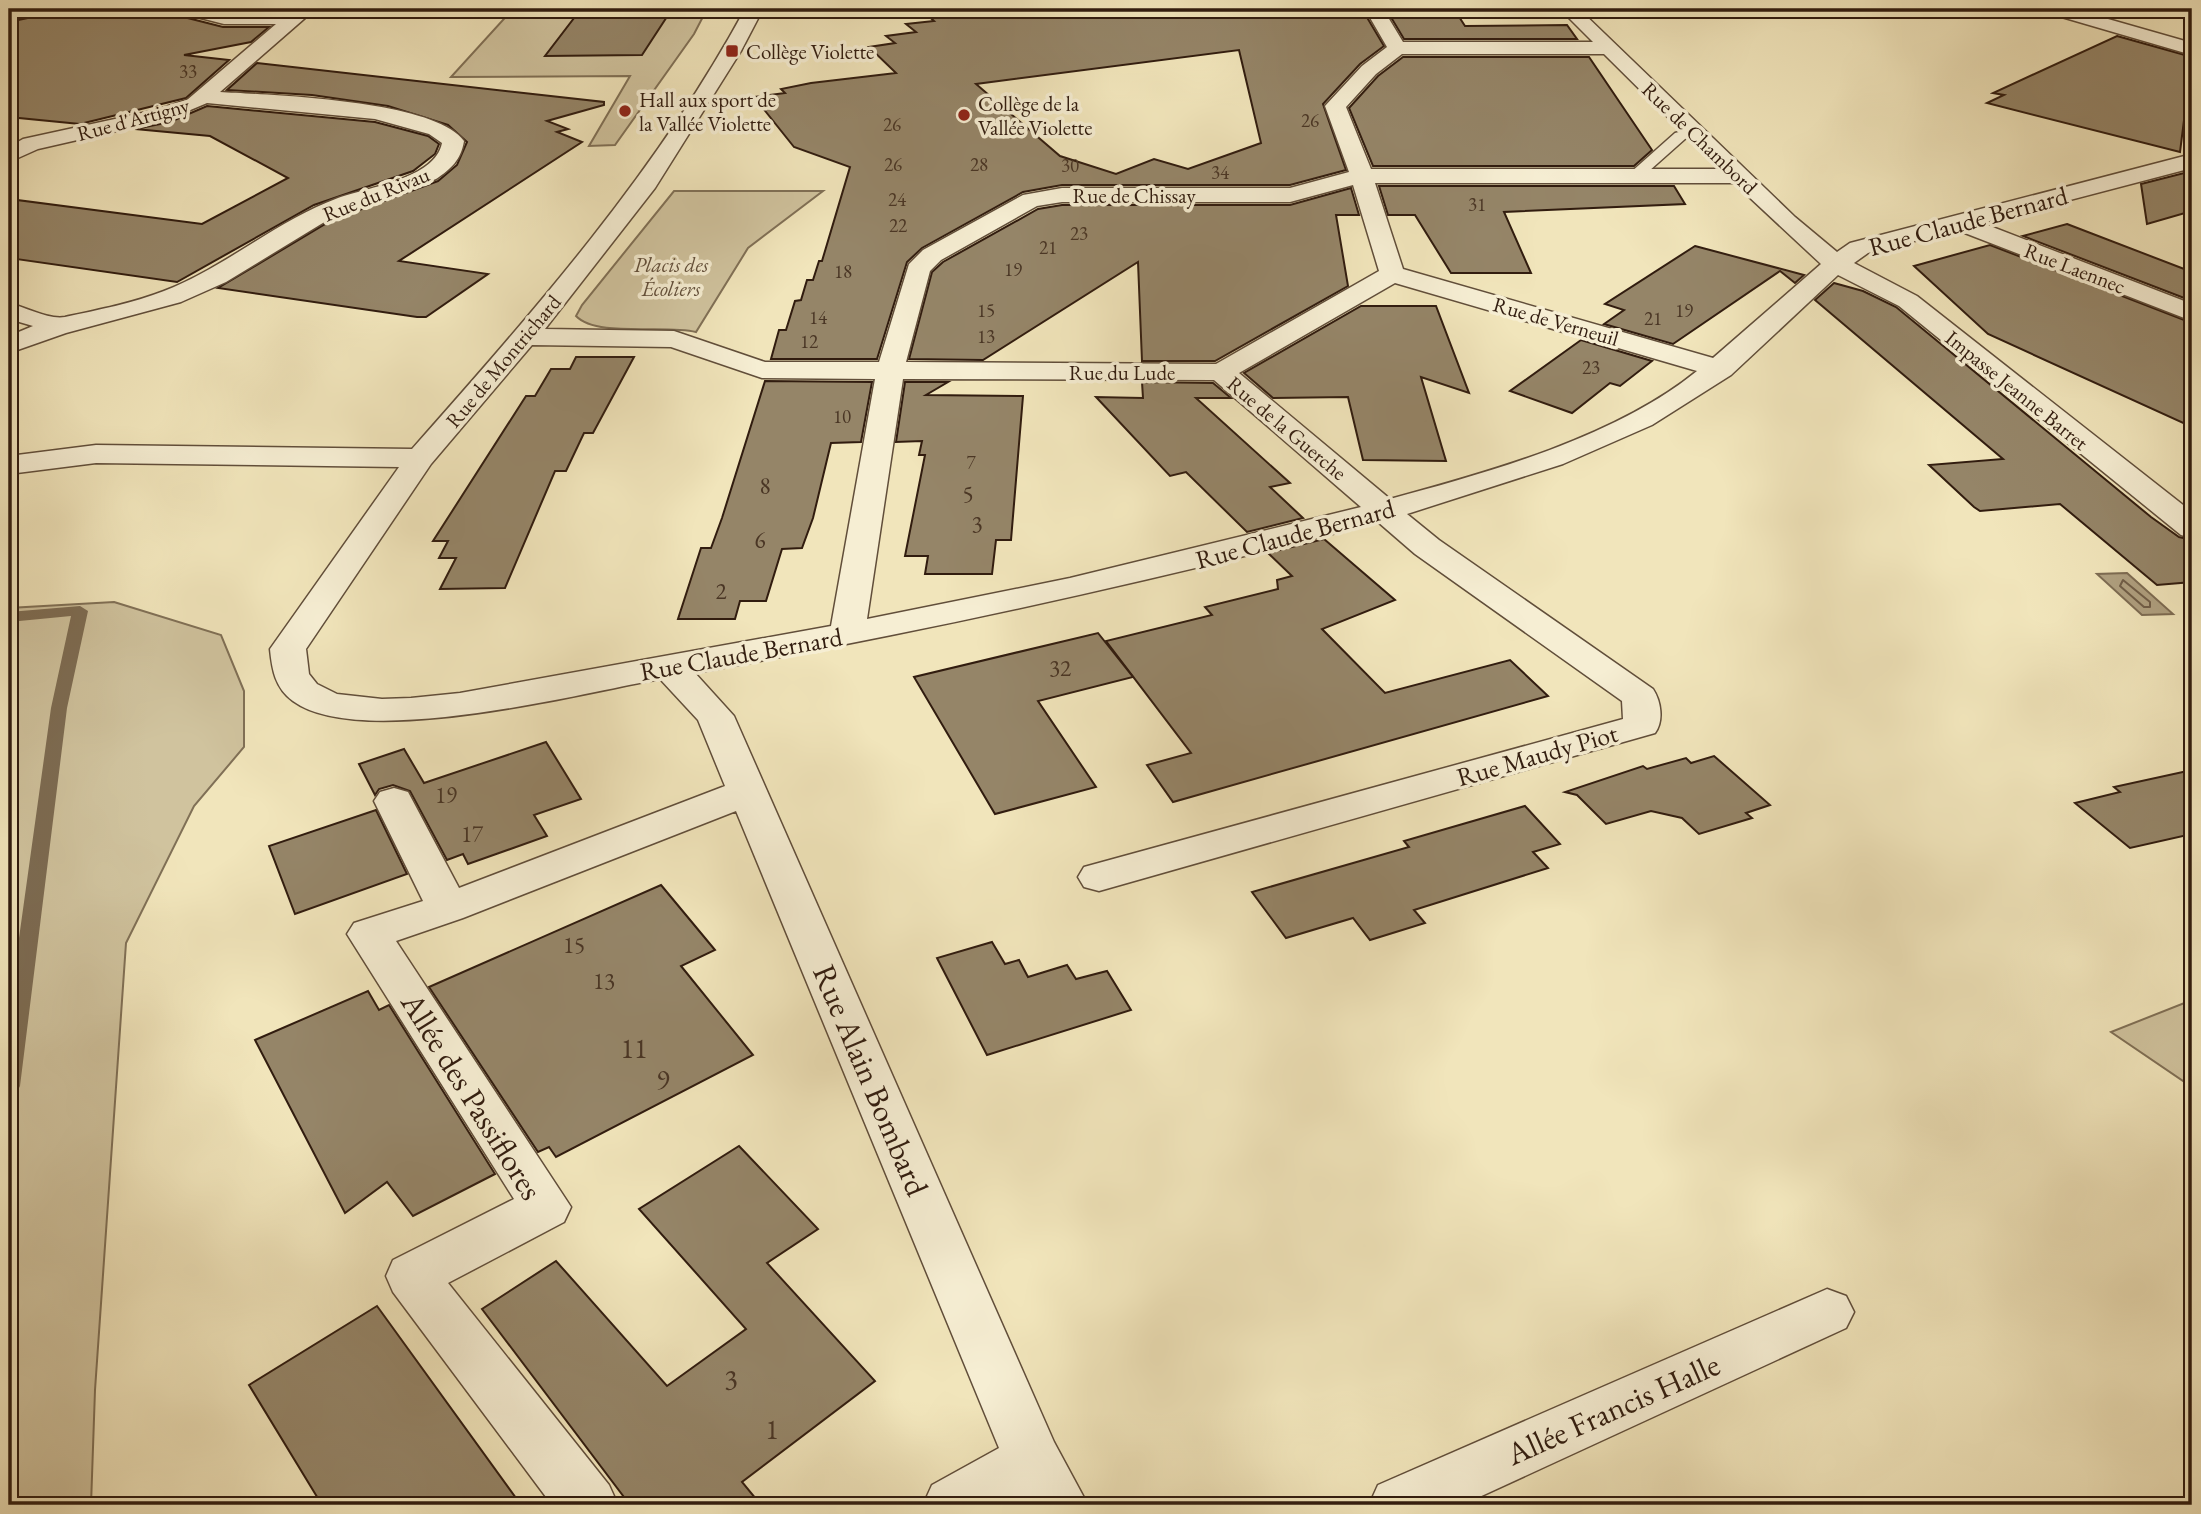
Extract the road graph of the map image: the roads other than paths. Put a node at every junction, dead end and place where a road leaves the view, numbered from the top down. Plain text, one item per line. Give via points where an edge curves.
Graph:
1 (187, 9) edge
2 (312, 9) edge
3 (754, 9) edge
4 (1374, 9) edge
5 (1569, 9) edge
6 (2054, 9) edge
7 (293, 19) junction
8 (1397, 48) junction
9 (1607, 48) junction
10 (2192, 49) edge
11 (204, 97) junction
12 (1694, 132) junction
13 (9, 141) edge
14 (32, 144) junction
15 (9, 156) edge
16 (2192, 161) edge
17 (1362, 176) junction
18 (1635, 176) junction
19 (1741, 176) junction
20 (1958, 222) junction
21 (1835, 264) junction
22 (1392, 274) junction
23 (9, 311) edge
24 (2192, 313) edge
25 (61, 326) junction
26 (524, 337) junction
27 (9, 345) edge
28 (1721, 369) junction
29 (890, 372) junction
30 (1221, 372) junction
31 (420, 458) junction
32 (9, 465) edge
33 (1385, 511) junction
34 (2192, 528) edge
35 (847, 635) junction
36 (669, 667) junction
37 (324, 704) joint
38 (748, 792) junction
39 (394, 801) dead end
40 (1099, 877) dead end
41 (448, 908) junction
42 (1827, 1312) dead end
43 (1045, 1483) edge
44 (588, 1505) edge
45 (953, 1505) edge
46 (1399, 1505) edge

1 - 7 street via 225,19
2 - 7 street, Rue d'Artigny
3 - 26 street, Rue de Montrichard via 672,148
4 - 8 street
5 - 9 street, Rue de Chambord
6 - 10 street
7 - 11 street, Rue d'Artigny
8 - 9 street
8 - 17 street via 1335,106
9 - 12 street, Rue de Chambord
11 - 14 street, Rue d'Artigny via 162,115
11 - 25 street, Rue du Rivau via 409,119 441,129 454,146 444,164 429,174 334,207 195,288 149,305
12 - 18 lane via 1680,136
12 - 19 street, Rue de Chambord
13 - 14 street
14 - 15 street, Rue d'Artigny
16 - 20 street, Rue Claude Bernard
17 - 18 street, Rue de Chissay
17 - 22 street
17 - 29 street, Rue de Chissay via 1290,195 1062,195 1031,200 923,262
18 - 19 street, Rue de Chissay
19 - 21 street, Rue de Chambord
20 - 21 street, Rue Claude Bernard via 1860,248
20 - 24 street, Rue Laennec
21 - 28 street, Rue Claude Bernard
21 - 34 street, Impasse Jeanne Barret via 1908,301
22 - 28 street, Rue de Verneuil
22 - 30 street, Rue du Lude
23 - 25 street
25 - 27 street, Rue du Rivau
26 - 29 street, Rue du Lude via 660,338 762,370
26 - 31 street, Rue de Montrichard
28 - 33 street, Rue Claude Bernard via 1646,417 1542,463
29 - 30 street, Rue du Lude
29 - 35 street, Rue de Chissay
30 - 33 street, Rue de la Guerche
31 - 32 street via 96,454
31 - 37 street, Rue de Montrichard via 288,649 286,667 293,682
33 - 35 street, Rue Claude Bernard via 1132,576
33 - 40 street, Rue Maudy Piot via 1427,547 1640,696 1642,725
35 - 36 street, Rue Claude Bernard
36 - 37 street, Rue Claude Bernard via 395,712
36 - 38 street, Rue Alain Bombard via 715,716
38 - 41 street, Allée des Passiflores
38 - 43 street, Rue Alain Bombard
39 - 41 street
41 - 44 street, Allée des Passiflores via 369,934 546,1207 412,1276
42 - 46 street, Allée Francis Halle
43 - 45 street

